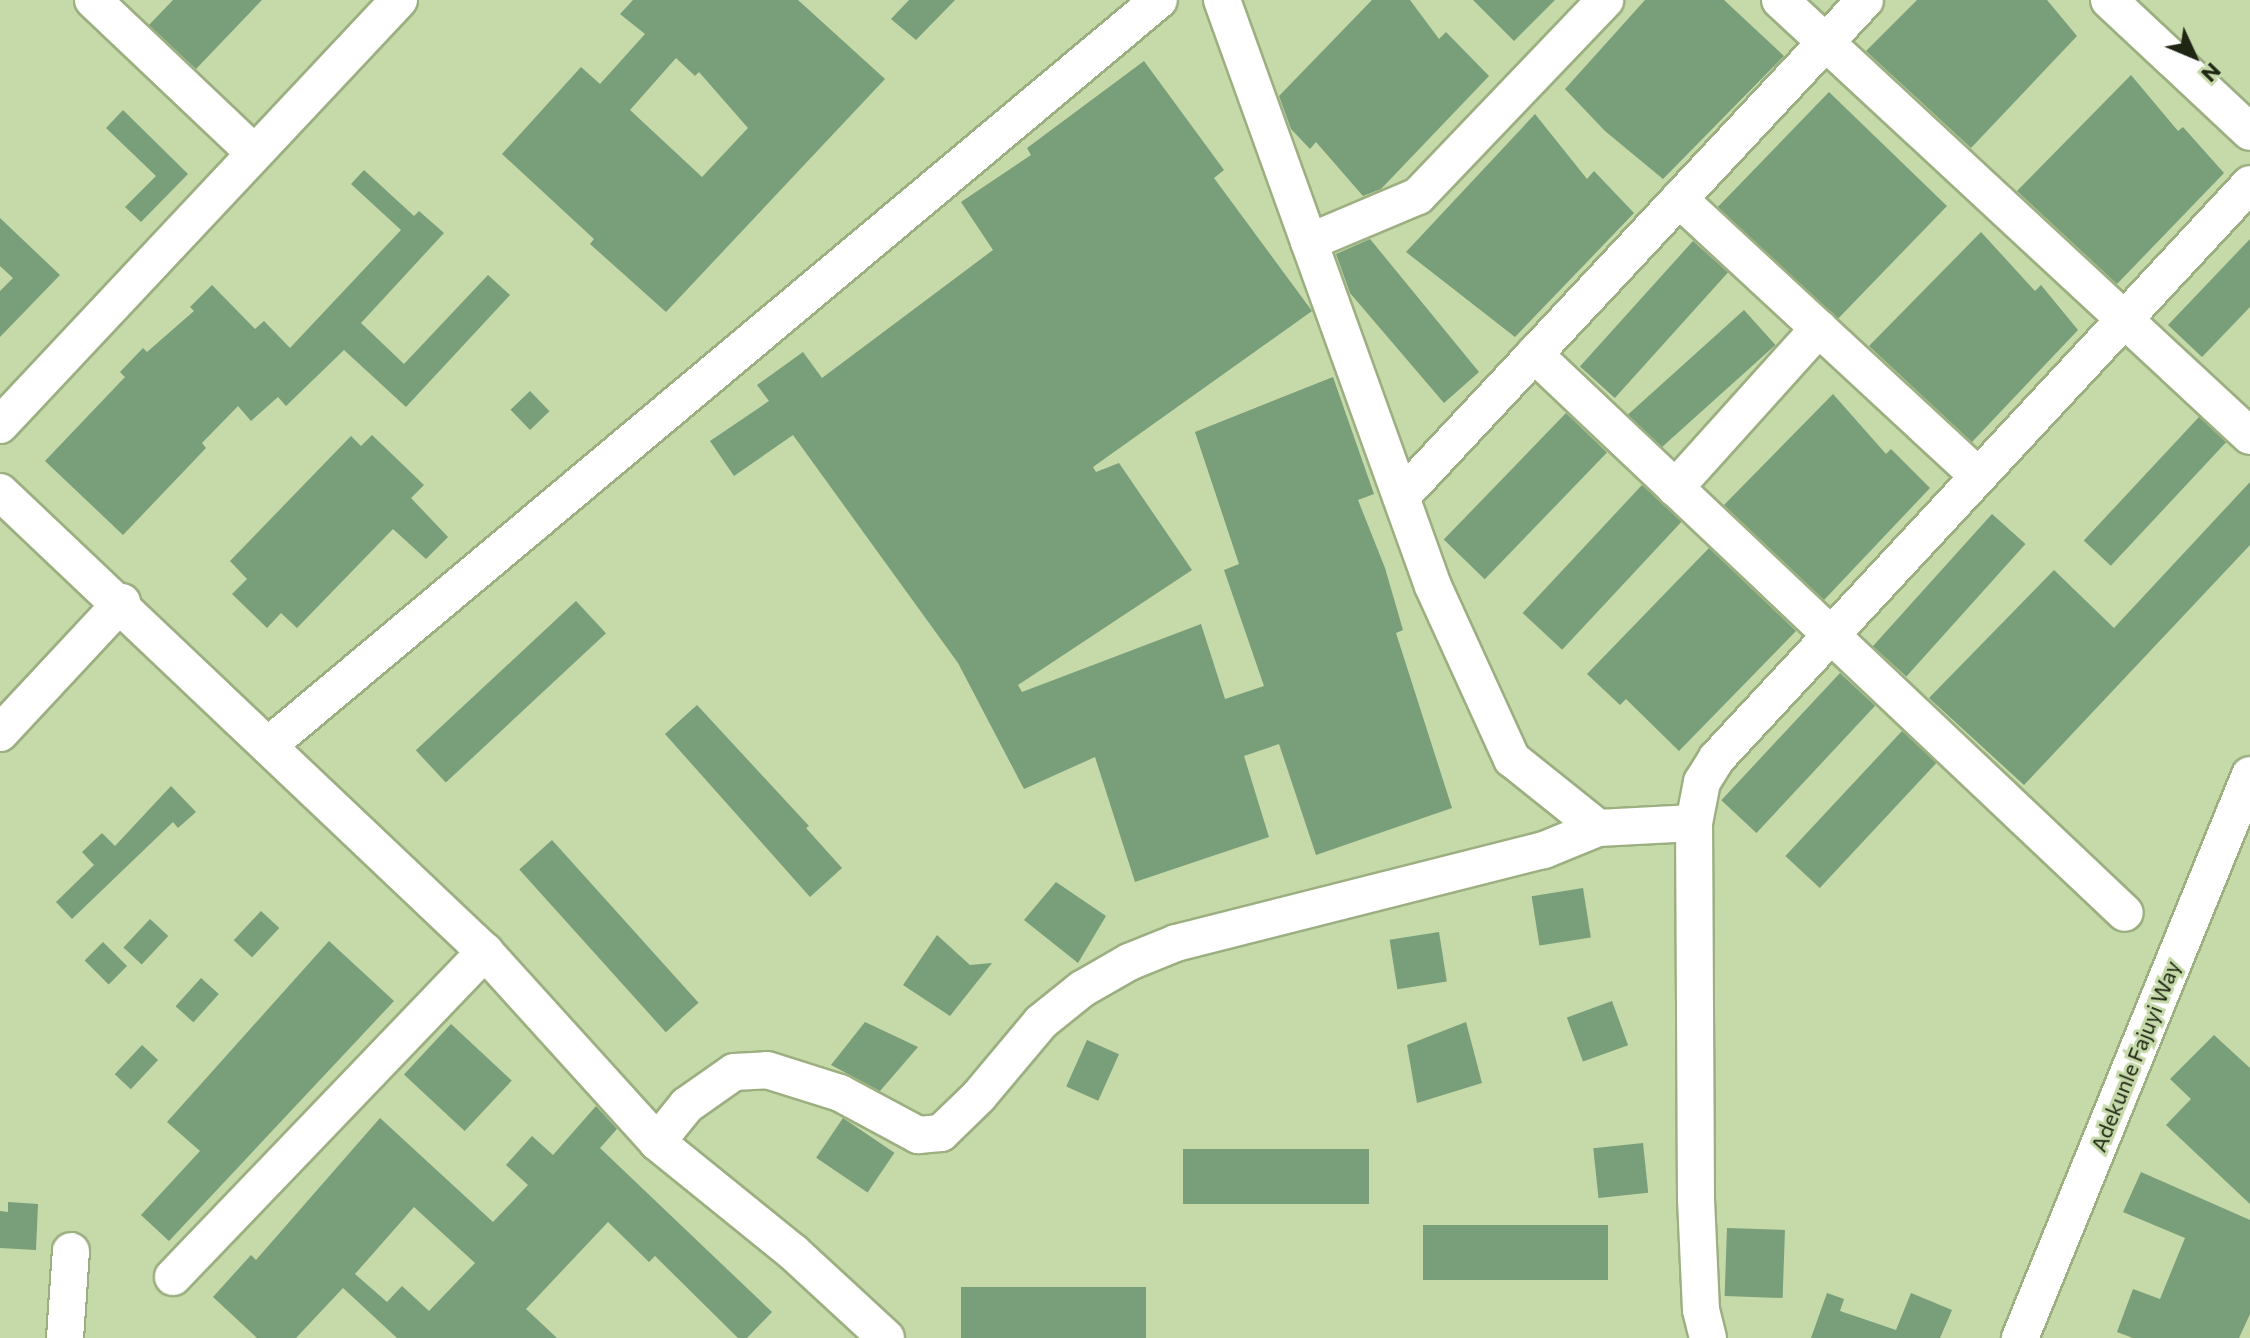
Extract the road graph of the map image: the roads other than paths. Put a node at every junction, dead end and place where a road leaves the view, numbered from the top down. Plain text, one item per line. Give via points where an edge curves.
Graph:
1 (93, 0) edge
2 (399, 0) edge
3 (1159, 0) edge
4 (1222, 0) edge
5 (1605, 0) edge
6 (1780, 0) edge
7 (1865, 0) edge
8 (2109, 0) edge
9 (1826, 41) junction
10 (2250, 132) edge
11 (254, 153) junction
12 (2250, 184) edge
13 (1679, 199) junction
14 (1309, 242) junction
15 (2122, 322) junction
16 (1819, 328) junction
17 (1534, 354) junction
18 (0, 425) edge
19 (2250, 436) edge
20 (1978, 476) junction
21 (1675, 488) junction
22 (0, 492) edge
23 (1403, 495) junction
24 (122, 602) junction
25 (1831, 636) junction
26 (0, 733) edge
27 (270, 744) junction
28 (2250, 775) edge
29 (1694, 823) junction
30 (1598, 828) junction
31 (2125, 913) dead end
32 (485, 952) junction
33 (657, 1142) junction
34 (71, 1251) dead end
35 (173, 1277) dead end
36 (65, 1338) edge
37 (886, 1338) edge
38 (1708, 1338) edge
39 (2020, 1338) edge

1 - 11 street
2 - 11 street
3 - 27 street
4 - 14 street
5 - 14 street via 1418,196
6 - 9 street
7 - 9 street
8 - 10 street
9 - 13 street
9 - 15 street
11 - 18 street
12 - 15 street
13 - 16 street
13 - 17 street
14 - 23 street
15 - 19 street
15 - 20 street
16 - 20 street
16 - 21 street
17 - 21 street
17 - 23 street
20 - 25 street
21 - 25 street
22 - 24 street
23 - 30 street via 1433,586 1512,759
24 - 26 street
24 - 27 street
25 - 29 street via 1717,758 1702,782
25 - 31 street
27 - 32 street
28 - 39 street, Adekunle Fajuyi Way
29 - 30 street
29 - 38 street via 1696,1199 1701,1310
30 - 33 street via 1544,850 1176,943 1129,962 1082,989 1041,1022 941,1133 918,1135 840,1093 767,1070 734,1072 687,1105
32 - 33 street
32 - 35 street
33 - 37 street via 794,1253
34 - 36 street

